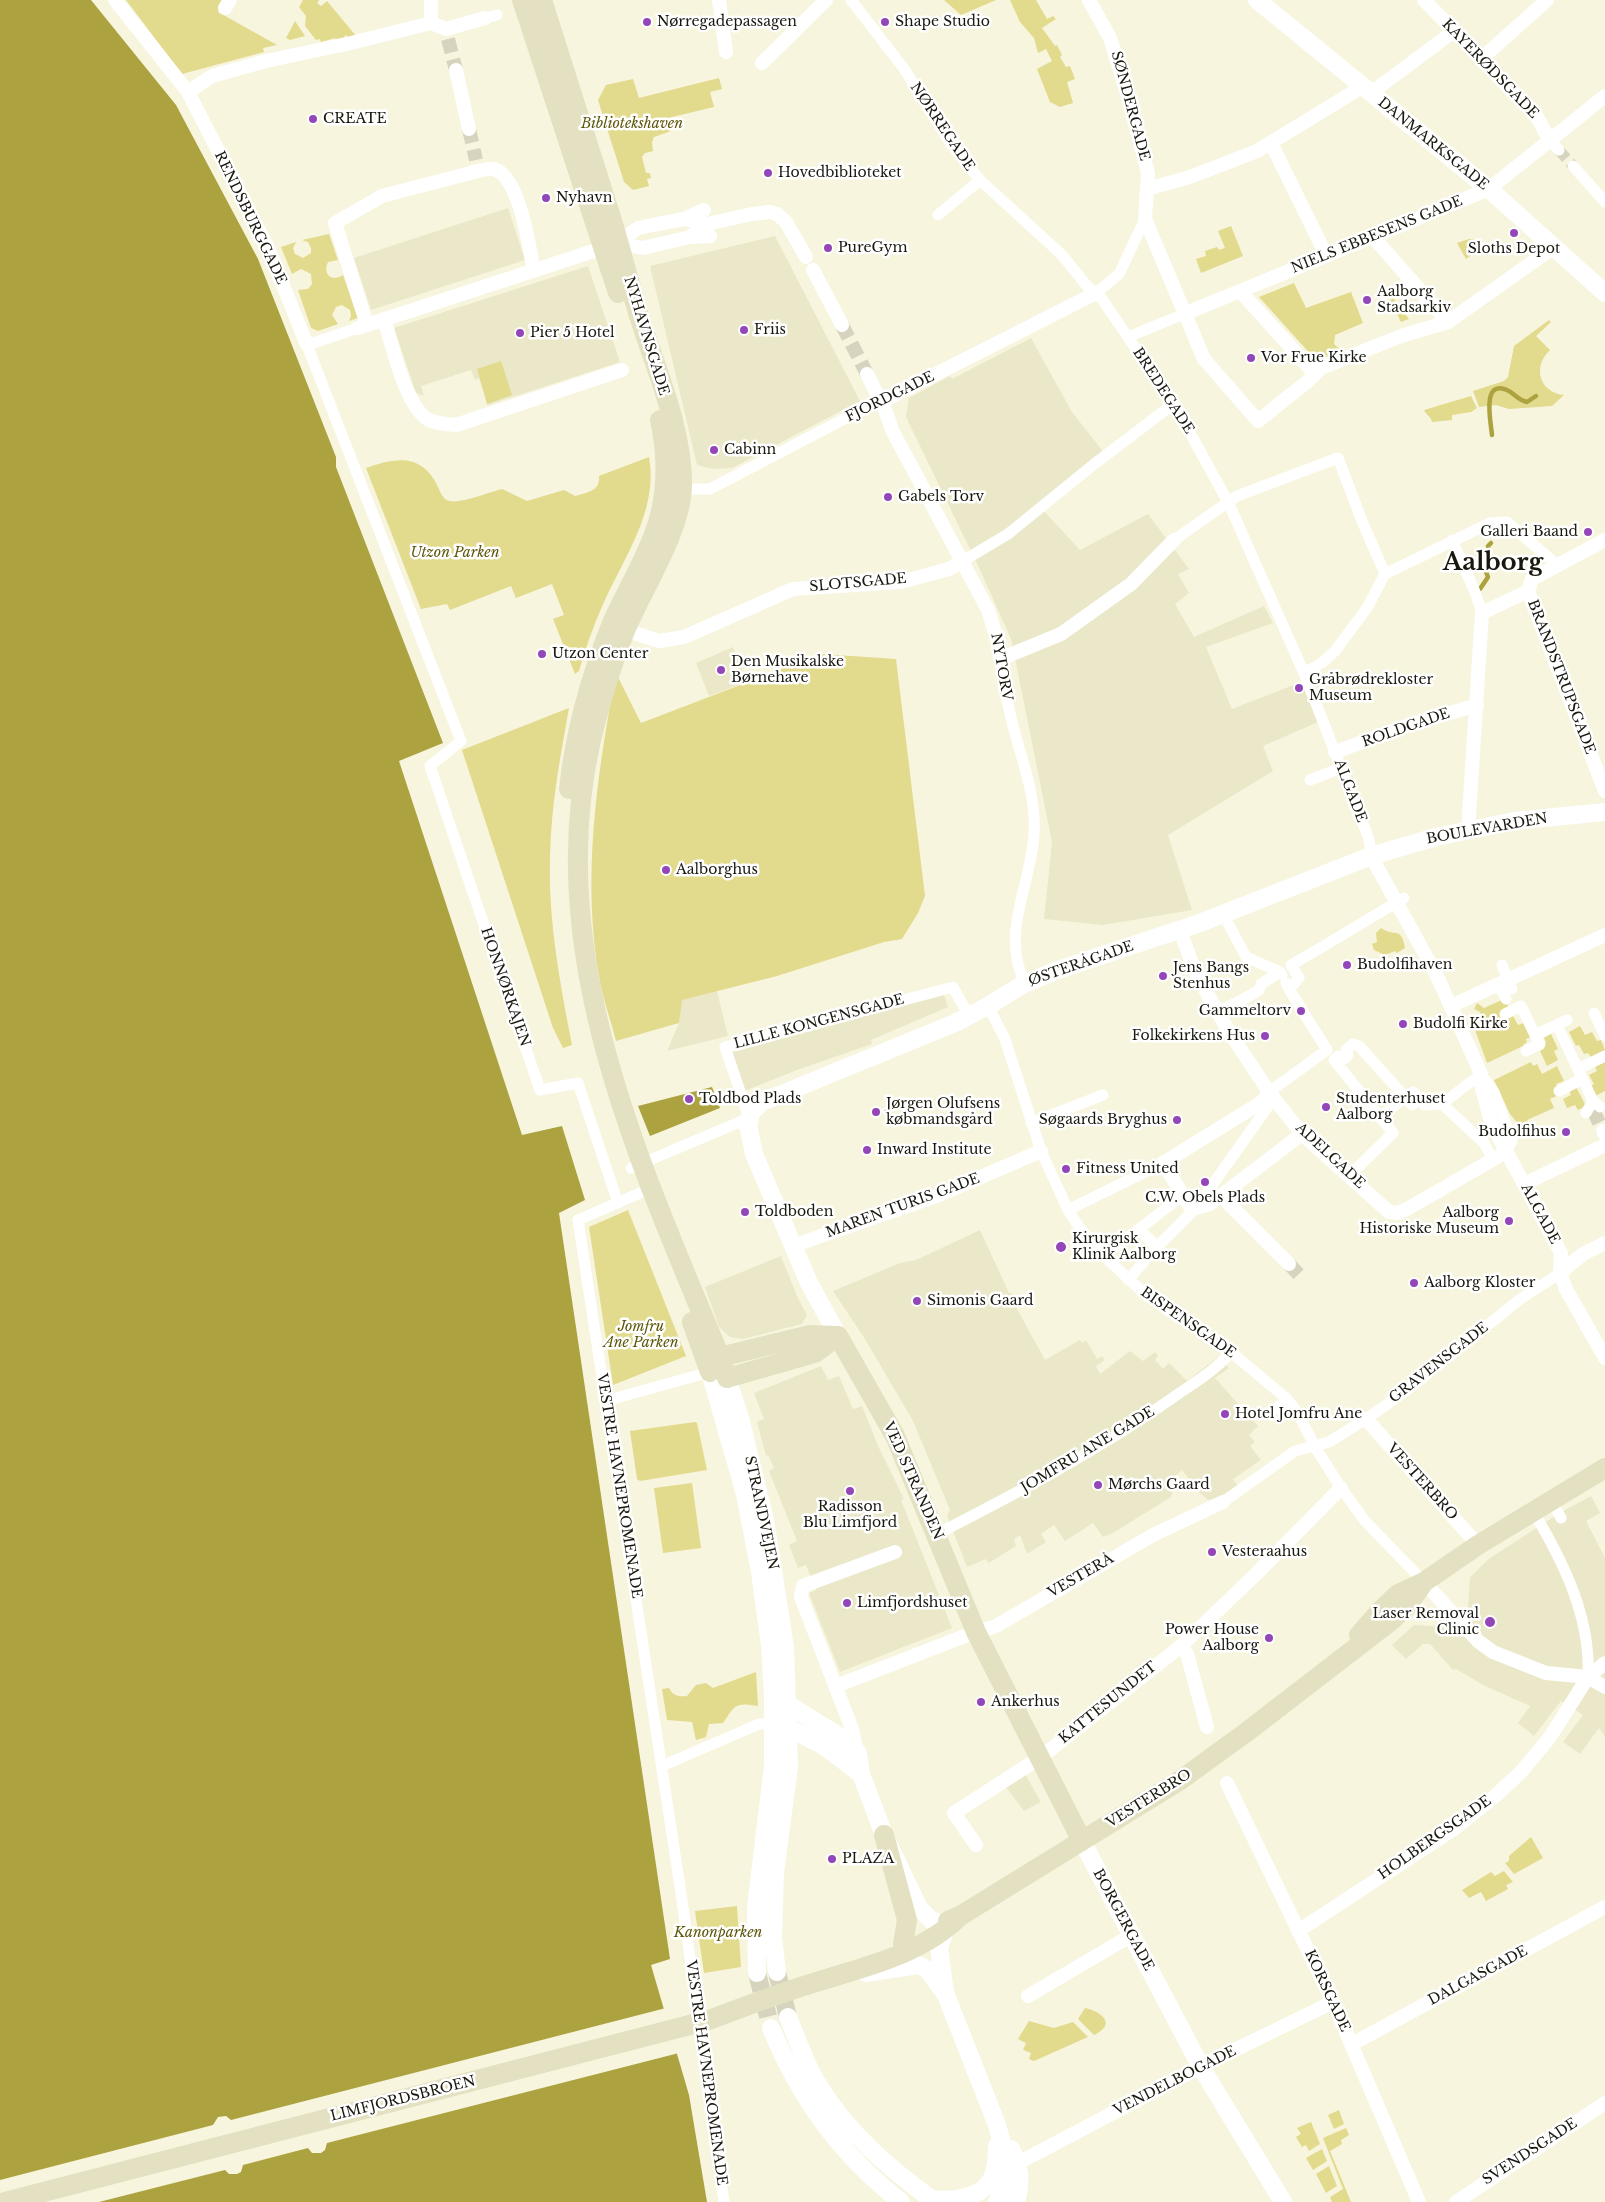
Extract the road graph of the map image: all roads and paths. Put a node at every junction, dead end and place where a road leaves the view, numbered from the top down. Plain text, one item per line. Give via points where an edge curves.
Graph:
1 (116, 0) edge
2 (431, 0) edge
3 (522, 0) edge
4 (542, 0) edge
5 (719, 0) edge
6 (826, 0) edge
7 (851, 0) edge
8 (1089, 0) edge
9 (1257, 0) edge
10 (1424, 0) edge
11 (1547, 0) edge
12 (491, 17) dead end
13 (431, 23) junction
14 (1454, 31) junction
15 (726, 52) dead end
16 (1481, 59) junction
17 (762, 63) dead end
18 (456, 70) tunnel mouth
19 (1366, 90) junction
20 (188, 92) junction
21 (1605, 96) edge
22 (469, 129) tunnel mouth
23 (1270, 143) junction
24 (1555, 145) junction
25 (1573, 166) tunnel mouth
26 (980, 180) junction
27 (1489, 188) junction
28 (1147, 189) junction
29 (1605, 202) edge
30 (704, 210) dead end
31 (938, 215) dead end
32 (684, 219) junction
33 (1145, 219) junction
34 (708, 230) junction
35 (1373, 237) junction
36 (611, 246) junction
37 (1554, 248) junction
38 (1326, 255) junction
39 (534, 271) junction
40 (1092, 290) junction
41 (1240, 290) junction
42 (1605, 294) edge
43 (1184, 314) junction
44 (384, 319) junction
45 (1448, 322) junction
46 (842, 325) tunnel mouth
47 (363, 326) junction
48 (1128, 337) junction
49 (307, 345) junction
50 (622, 370) dead end
51 (867, 374) tunnel mouth
52 (1315, 374) junction
53 (881, 402) junction
54 (1168, 408) dead end
55 (682, 489) junction
56 (1229, 504) junction
57 (1174, 540) joint
58 (1452, 540) junction
59 (1605, 540) edge
60 (961, 562) junction
61 (1556, 564) junction
62 (1385, 574) junction
63 (1528, 591) junction
64 (1482, 613) junction
65 (625, 630) junction
66 (1000, 658) junction
67 (604, 666) junction
68 (1304, 673) junction
69 (1477, 705) junction
70 (461, 741) joint
71 (1335, 752) junction
72 (1341, 768) junction
73 (1310, 780) dead end
74 (1605, 792) edge
75 (1605, 812) edge
76 (1468, 830) junction
77 (1371, 856) junction
78 (1401, 900) junction
79 (1223, 914) junction
80 (1180, 930) junction
81 (1605, 934) edge
82 (1502, 965) dead end
83 (1284, 979) junction
84 (1024, 984) junction
85 (1508, 995) junction
86 (988, 1006) junction
87 (1450, 1006) junction
88 (1218, 1012) junction
89 (1594, 1013) dead end
90 (969, 1016) junction
91 (1535, 1035) junction
92 (1605, 1036) edge
93 (1526, 1051) dead end
94 (1605, 1056) edge
95 (1481, 1074) junction
96 (1580, 1074) junction
97 (1559, 1091) dead end
98 (1103, 1095) dead end
99 (1271, 1095) junction
100 (1413, 1097) junction
101 (1442, 1104) junction
102 (1586, 1113) tunnel mouth
103 (749, 1118) junction
104 (1380, 1118) junction
105 (1031, 1123) junction
106 (1302, 1134) junction
107 (1605, 1146) edge
108 (1041, 1151) junction
109 (1506, 1152) junction
110 (1493, 1160) junction
111 (1163, 1163) junction
112 (637, 1166) junction
113 (1350, 1175) junction
114 (1524, 1184) junction
115 (640, 1193) junction
116 (1182, 1195) junction
117 (1221, 1196) junction
118 (618, 1203) junction
119 (1196, 1208) junction
120 (1068, 1210) junction
121 (1139, 1229) junction
122 (1605, 1243) edge
123 (792, 1246) junction
124 (1157, 1246) junction
125 (1104, 1256) junction
126 (1289, 1264) tunnel mouth
127 (1560, 1273) junction
128 (1128, 1280) junction
129 (838, 1336) junction
130 (1231, 1352) junction
131 (1605, 1358) edge
132 (719, 1369) junction
133 (1287, 1400) junction
134 (605, 1401) junction
135 (1274, 1410) dead end
136 (1366, 1419) junction
137 (1315, 1447) junction
138 (1605, 1468) edge
139 (1341, 1488) junction
140 (1551, 1500) junction
141 (1223, 1502) joint
142 (1534, 1511) junction
143 (1562, 1518) dead end
144 (937, 1534) junction
145 (1478, 1545) junction
146 (895, 1552) dead end
147 (1424, 1582) junction
148 (976, 1632) junction
149 (1180, 1646) junction
150 (1605, 1663) edge
151 (1588, 1677) junction
152 (836, 1686) junction
153 (1605, 1687) edge
154 (787, 1704) junction
155 (781, 1725) junction
156 (1207, 1727) dead end
157 (858, 1753) junction
158 (1041, 1757) junction
159 (662, 1766) junction
160 (861, 1774) junction
161 (1227, 1783) dead end
162 (884, 1836) junction
163 (1082, 1840) junction
164 (976, 1845) dead end
165 (1605, 1907) edge
166 (943, 1927) junction
167 (1298, 1931) junction
168 (1132, 1935) junction
169 (903, 1944) junction
170 (777, 1972) tunnel mouth
171 (757, 1973) tunnel mouth
172 (806, 1985) junction
173 (946, 1995) junction
174 (1028, 1996) dead end
175 (1333, 2002) junction
176 (788, 2017) tunnel mouth
177 (771, 2028) tunnel mouth
178 (1352, 2044) junction
179 (1202, 2067) junction
180 (1605, 2103) edge
181 (996, 2125) junction
182 (1018, 2163) junction
183 (933, 2201) edge
184 (5, 2202) edge
185 (724, 2202) edge
186 (901, 2202) edge
187 (997, 2202) edge
188 (1016, 2202) edge
189 (1283, 2202) edge
190 (1419, 2202) edge
191 (1456, 2202) edge

1 - 20 street, RENDSBURGGADE
2 - 13 street
3 - 36 main road, NYHAVNSGADE
4 - 36 main road, NYHAVNSGADE
5 - 15 street
6 - 17 street
7 - 26 street, NØRREGADE via 904,70 951,144
8 - 28 street, SØNDERGADE via 1110,38 1118,62 1148,173
9 - 19 street, DANMARKSGADE
10 - 14 street, KAYERØDSGADE
11 - 16 street
12 - 13 street via 447,34
13 - 20 street via 212,76
14 - 16 street, KAYERØDSGADE
14 - 19 street
16 - 24 street, KAYERØDSGADE via 1537,117
18 - 22 street
19 - 23 street
19 - 27 street, DANMARKSGADE
20 - 49 street, RENDSBURGGADE via 268,248
21 - 24 street, NIELS EBBESENS GADE
23 - 28 street via 1190,177
23 - 38 street
24 - 27 street, NIELS EBBESENS GADE
25 - 29 street
26 - 31 street
26 - 40 street, NØRREGADE via 1062,255
27 - 35 street, NIELS EBBESENS GADE
27 - 37 street, DANMARKSGADE
28 - 33 street, SØNDERGADE
30 - 32 street
32 - 34 street
32 - 36 street via 638,228
33 - 40 street, SØNDERGADE via 1119,274
33 - 43 street, SØNDERGADE
34 - 36 street via 643,248
34 - 46 street via 759,212 777,214 790,226
35 - 38 street, NIELS EBBESENS GADE
35 - 45 street
36 - 39 street
36 - 55 main road, NYHAVNSGADE via 672,418 680,451
36 - 67 main road, NYHAVNSGADE via 660,421 666,470 656,528 612,624
37 - 42 street, DANMARKSGADE
37 - 45 street
38 - 41 street, NIELS EBBESENS GADE
39 - 44 street
39 - 47 street via 525,226 510,184 501,174 477,165 382,196 335,224
40 - 48 street, BREDEGADE
40 - 53 street, FJORDGADE
41 - 43 street, NIELS EBBESENS GADE
41 - 52 street
43 - 48 street, NIELS EBBESENS GADE
43 - 52 street, SØNDERGADE via 1204,359 1258,421
44 - 47 street
44 - 50 street via 410,399 428,420 442,424 456,425
45 - 52 street via 1337,361
47 - 49 street
48 - 56 street, BREDEGADE via 1177,409
49 - 70 street, RENDSBURGGADE
51 - 53 street, NYTORV
53 - 55 street, FJORDGADE via 710,489
53 - 60 street, NYTORV via 892,430
54 - 60 street, SLOTSGADE via 1008,534
55 - 65 main road, NYHAVNSGADE via 674,524
56 - 57 street
56 - 62 street via 1237,496 1338,458
56 - 68 street, ALGADE
57 - 66 street via 1131,584 1060,634
58 - 61 street via 1490,523 1507,522
58 - 62 street
58 - 64 street
59 - 61 street
60 - 65 street, SLOTSGADE via 949,569 901,582 792,588 684,637 659,640
60 - 66 street, NYTORV via 988,610
61 - 63 street via 1532,579
62 - 68 street via 1367,608 1335,651
63 - 64 street
63 - 74 street, BRANDSTRUPSGADE
64 - 69 street
65 - 67 main road, NYHAVNSGADE
66 - 84 street, NYTORV via 1007,703 1034,805 1032,852 1015,927 1016,951
67 - 112 main road, STRANDVEJEN via 585,775 578,872 585,956 606,1076
68 - 71 street, ALGADE
69 - 71 street, ROLDGADE
69 - 76 street
70 - 118 street, HONNØRKAJEN via 430,766 540,1090 578,1082
71 - 72 street, ALGADE
72 - 73 street
72 - 77 street, ALGADE via 1369,839
75 - 76 street, BOULEVARDEN via 1514,821
76 - 77 street, BOULEVARDEN
77 - 78 street, ALGADE
77 - 79 street, ØSTERÅGADE
78 - 83 street via 1291,965 1299,978
78 - 87 street, ALGADE
79 - 80 street, ØSTERÅGADE
79 - 83 street via 1246,957
80 - 84 street, ØSTERÅGADE
80 - 88 street, ADELGADE via 1195,972
81 - 85 street
82 - 85 street
83 - 88 street via 1261,984 1259,990
83 - 99 street via 1329,1052
84 - 86 street, ØSTERÅGADE
85 - 87 street
85 - 91 street via 1521,1006
86 - 90 street, ØSTERÅGADE
86 - 105 street, BISPENSGADE via 1004,1039
87 - 95 street, ALGADE
88 - 99 street, ADELGADE
89 - 92 street
90 - 103 street, ØSTERÅGADE via 762,1102
90 - 103 street, LILLE KONGENSGADE via 953,987 724,1047
91 - 93 street via 1540,1044
91 - 96 street via 1562,1022
94 - 96 street
95 - 101 street via 1457,1085
95 - 109 street, ALGADE via 1492,1125
96 - 97 street
96 - 102 street via 1596,1104
98 - 105 street
99 - 106 street, ADELGADE
99 - 111 street
99 - 119 street
100 - 101 street via 1424,1105
100 - 104 street
100 - 104 street via 1353,1044 1346,1050 1348,1055 1334,1060
101 - 110 street via 1484,1142
103 - 112 street
103 - 123 street, VED STRANDEN via 754,1154
104 - 113 street via 1393,1133
105 - 108 street, BISPENSGADE
106 - 113 street, ADELGADE
106 - 117 street
107 - 114 street
108 - 120 street, BISPENSGADE
108 - 123 street, MAREN TURIS GADE via 938,1196
109 - 110 street, ADELGADE
109 - 114 street, ALGADE
110 - 113 street, ADELGADE via 1398,1213 1389,1212
111 - 116 street
111 - 120 street
112 - 115 main road, STRANDVEJEN
112 - 132 main road, STRANDVEJEN
114 - 127 street, ALGADE via 1562,1253
115 - 118 street
115 - 132 main road, STRANDVEJEN
116 - 119 street via 1189,1205
116 - 121 street
117 - 119 street
117 - 126 street
118 - 134 street, VESTRE HAVNEPROMENADE via 578,1220
119 - 124 street
120 - 125 street, BISPENSGADE
121 - 124 street
121 - 125 street
122 - 127 street via 1583,1254
123 - 129 street, VED STRANDEN
124 - 128 street
125 - 128 street, BISPENSGADE
127 - 131 street, ALGADE
127 - 136 street, GRAVENSGADE
128 - 130 street, BISPENSGADE
129 - 132 main road via 810,1335
129 - 144 main road, VED STRANDEN via 895,1436
130 - 133 street, BISPENSGADE
130 - 144 street, JOMFRU ANE GADE via 1221,1364 1158,1409 1091,1451
132 - 134 street
132 - 154 street, STRANDVEJEN via 740,1418 765,1520 785,1647
132 - 155 street, STRANDVEJEN via 760,1572
133 - 135 street
133 - 137 street, BISPENSGADE via 1298,1413
134 - 159 street, VESTRE HAVNEPROMENADE
136 - 137 street, GRAVENSGADE
136 - 145 street, VESTERBRO
137 - 139 street, BISPENSGADE
137 - 141 street, VESTERÅ via 1295,1451
138 - 140 main road, VESTERBRO
139 - 147 street, BISPENSGADE via 1365,1521
139 - 149 street, KATTESUNDET
140 - 142 main road, VESTERBRO
140 - 143 street
141 - 148 street, VESTERÅ via 1153,1535 996,1626
142 - 145 main road, VESTERBRO
142 - 151 street via 1568,1576 1583,1622 1589,1654
144 - 148 main road, VED STRANDEN
145 - 147 main road, VESTERBRO
146 - 152 street via 803,1586 801,1590
147 - 151 street via 1478,1641 1493,1652 1546,1673
147 - 163 main road, VESTERBRO via 1408,1605 1392,1620 1264,1719 1196,1770
148 - 152 street, VESTERÅ
148 - 158 main road, BORGERGADE
149 - 156 street via 1187,1654
149 - 158 street, KATTESUNDET
150 - 151 street, HOLBERGSGADE
151 - 153 street
151 - 167 street, HOLBERGSGADE via 1550,1737 1521,1772 1494,1797 1454,1829
152 - 157 street
154 - 155 street, STRANDVEJEN
154 - 157 street via 847,1741
155 - 159 street via 759,1724
155 - 160 street via 829,1750
155 - 170 street, STRANDVEJEN via 789,1767 775,1872 773,1938
155 - 171 street, STRANDVEJEN via 756,1907
157 - 160 street
158 - 163 main road, BORGERGADE
158 - 164 street, KATTESUNDET via 954,1813
159 - 185 street, VESTRE HAVNEPROMENADE
160 - 162 street
161 - 167 street, KORSGADE
162 - 166 street via 919,1908
162 - 169 main road via 907,1920
163 - 166 main road, VESTERBRO
163 - 168 street, BORGERGADE
165 - 178 street, DALGASGADE
166 - 169 main road, VESTERBRO
166 - 172 main road, VESTERBRO via 906,1951 855,1971
166 - 173 street via 939,1948
167 - 175 street, KORSGADE
168 - 174 street
168 - 179 street, BORGERGADE
169 - 172 main road, VESTERBRO
172 - 173 street via 918,1965 928,1970
172 - 184 main road, LIMFJORDSBROEN via 709,2020
173 - 181 street
175 - 178 street, KORSGADE
175 - 179 street, VENDELBOGADE
176 - 183 street via 817,2083 846,2125 874,2154
177 - 186 street via 806,2098 829,2132 858,2164
178 - 190 street, KORSGADE
179 - 182 street, VENDELBOGADE
179 - 189 street, BORGERGADE
180 - 191 street, SVENDSGADE
181 - 182 street
181 - 183 street via 997,2154 992,2178 980,2191 948,2201
181 - 187 street via 1005,2154 1006,2171
182 - 188 street via 1020,2179

